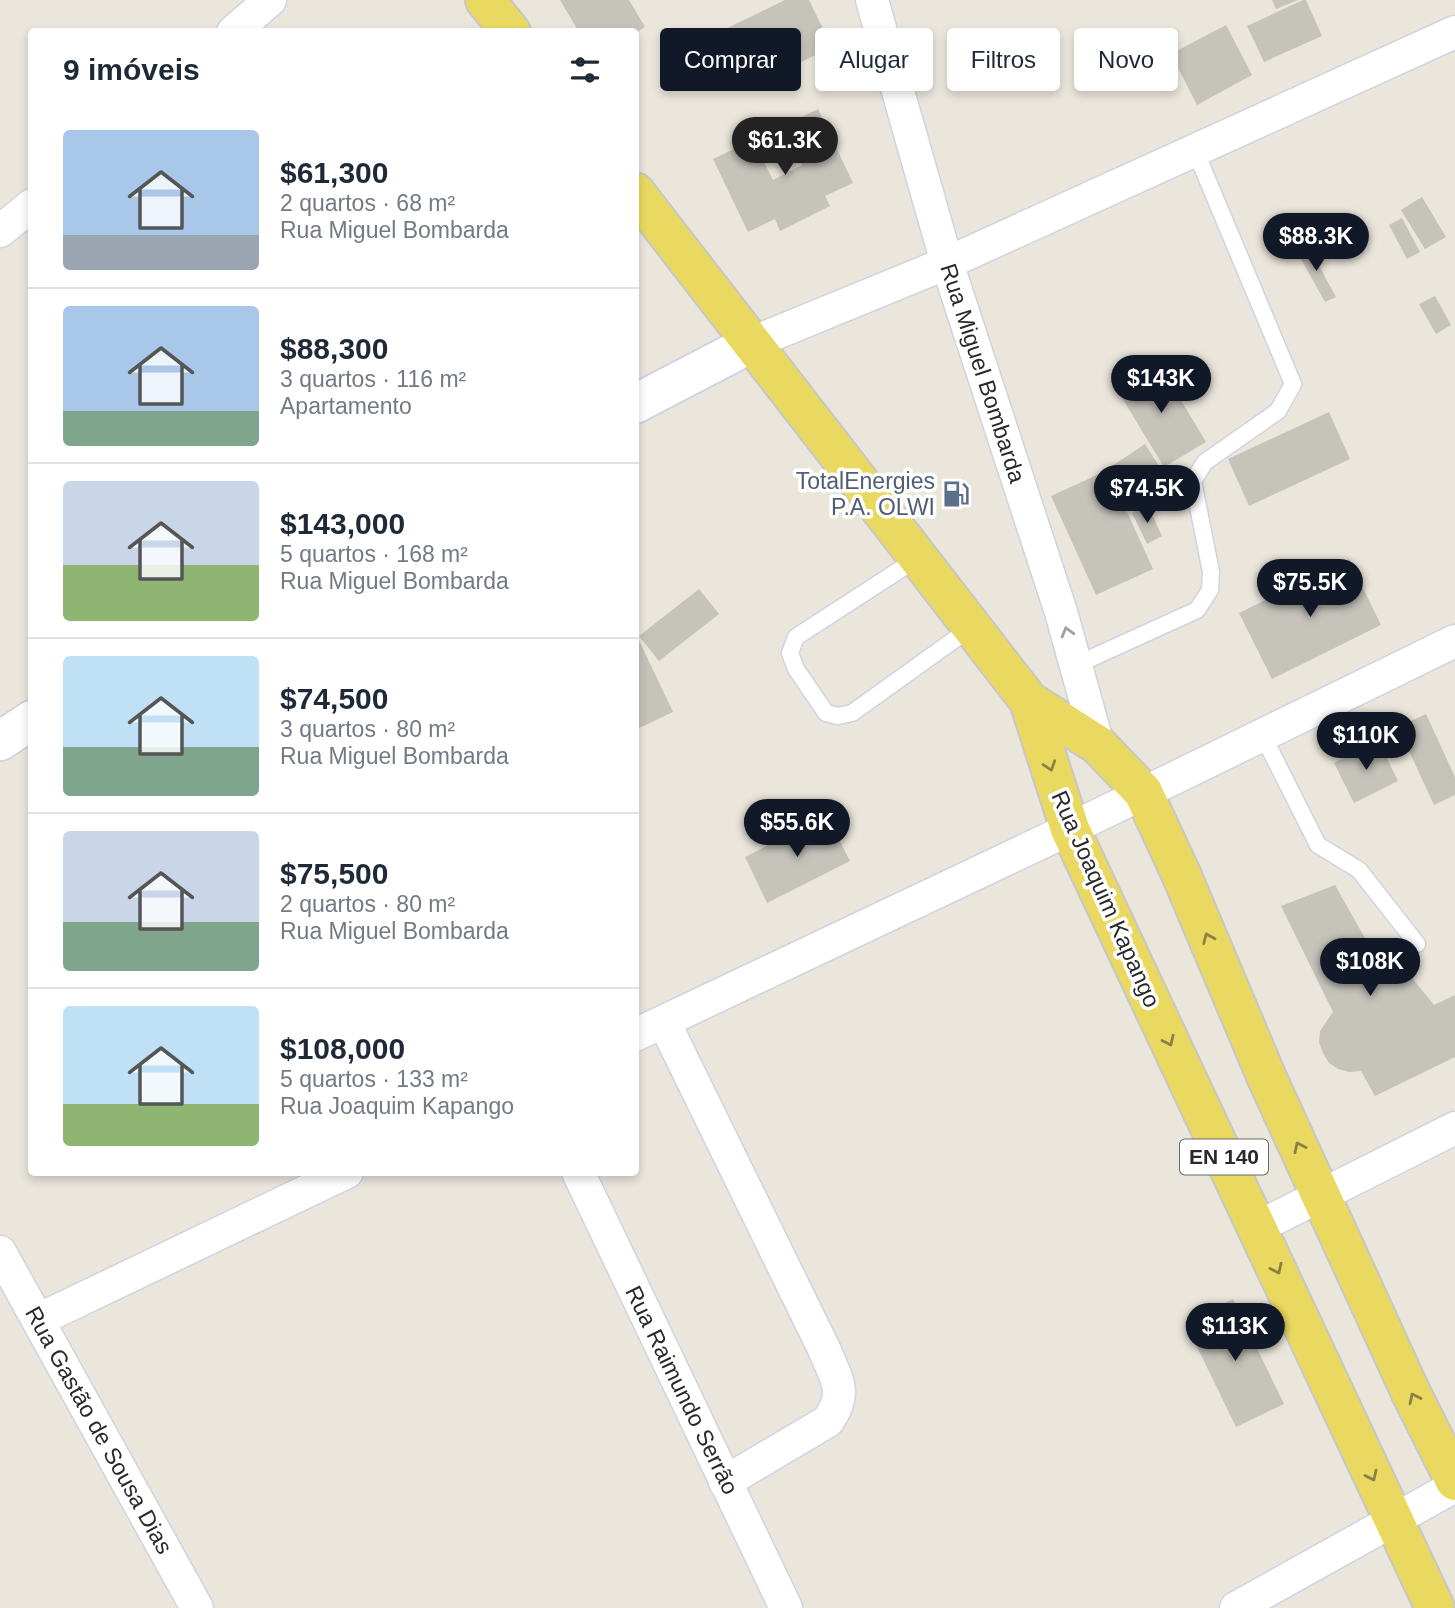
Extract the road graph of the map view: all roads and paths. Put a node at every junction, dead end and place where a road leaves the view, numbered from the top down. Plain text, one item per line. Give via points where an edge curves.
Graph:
1 (270, 0) edge
2 (485, 0) edge
3 (872, 0) edge
4 (238, 28) edge
5 (508, 28) edge
6 (1455, 32) edge
7 (1195, 150) junction
8 (639, 197) edge
9 (28, 208) edge
10 (0, 232) edge
11 (947, 263) junction
12 (752, 343) junction
13 (639, 402) edge
14 (918, 558) junction
15 (972, 627) junction
16 (1455, 641) edge
17 (1076, 664) junction
18 (1028, 701) junction
19 (28, 723) edge
20 (1262, 734) junction
21 (0, 741) edge
22 (1098, 745) junction
23 (1143, 792) junction
24 (1070, 829) junction
25 (1417, 944) dead end
26 (664, 1022) junction
27 (639, 1033) edge
28 (1455, 1128) edge
29 (339, 1176) edge
30 (580, 1176) edge
31 (1321, 1194) junction
32 (1258, 1227) junction
33 (0, 1252) edge
34 (38, 1320) junction
35 (725, 1482) junction
36 (1455, 1484) edge
37 (1393, 1521) junction
38 (197, 1608) edge
39 (786, 1608) edge
40 (1236, 1608) edge
41 (1435, 1608) edge

1 - 4 street
2 - 5 main road
3 - 11 street, Rua Miguel Bombarda
6 - 7 street
7 - 11 street
7 - 17 lane via 1293,384 1278,411 1205,462 1193,481 1211,572 1210,590 1197,610
8 - 12 main road, EN 140
9 - 10 street
11 - 12 street
17 -> 11 street, Rua Miguel Bombarda
12 - 13 street
12 - 14 main road, EN 140
14 - 15 main road, EN 140
14 - 15 lane via 796,637 790,653 796,669 825,713 852,713
15 - 18 main road, EN 140
16 - 20 street
17 - 22 street, Rua Miguel Bombarda
18 - 22 main road, EN 140
18 -> 24 main road, Rua Joaquim Kapango / EN 140
19 - 21 street
20 - 23 street
20 - 25 lane via 1318,845 1359,870
22 - 23 main road, EN 140
23 - 24 street
31 -> 23 main road, EN 140
24 - 26 street
24 -> 32 main road, Rua Joaquim Kapango / EN 140
26 - 27 street
26 - 35 street via 839,1386 839,1405 828,1421
28 - 31 street
29 - 34 street
30 - 35 street, Rua Raimundo Serrão
31 - 32 street
36 -> 31 main road, EN 140
32 -> 37 main road, Rua Joaquim Kapango / EN 140
33 - 34 street, Rua Gastão de Sousa Dias
34 - 38 street, Rua Gastão de Sousa Dias
35 - 39 street, Rua Raimundo Serrão
36 - 37 street
37 - 40 street
37 - 41 main road, Rua Joaquim Kapango / EN 140

